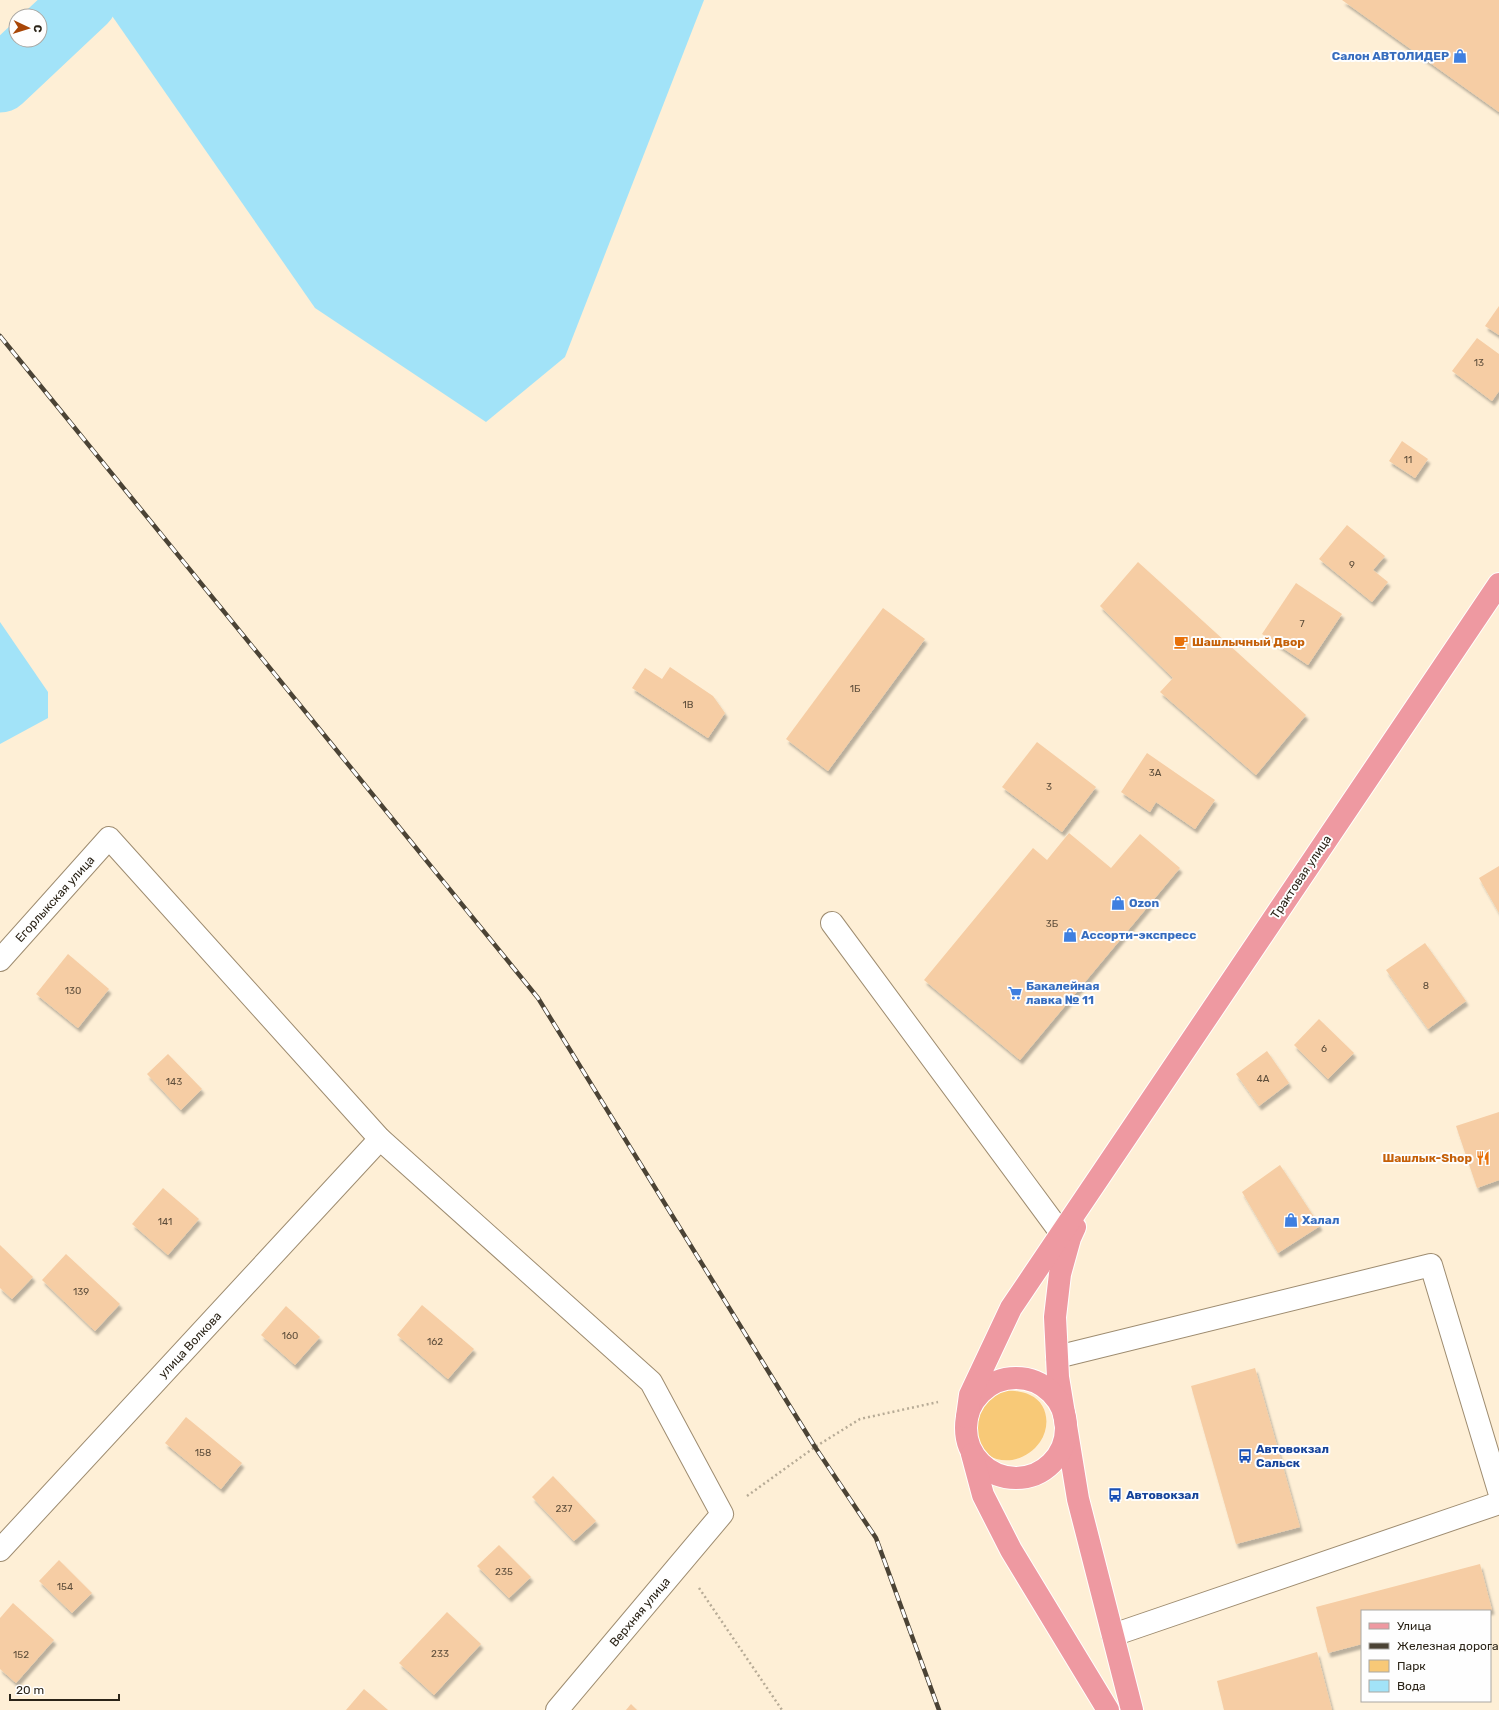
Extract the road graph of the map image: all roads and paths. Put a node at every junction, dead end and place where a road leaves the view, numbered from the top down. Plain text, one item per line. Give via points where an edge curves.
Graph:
1 (1499, 584) edge
2 (832, 923) dead end
3 (0, 960) edge
4 (380, 1139) junction
5 (1103, 1170) junction
6 (1061, 1233) junction
7 (1058, 1357) junction
8 (970, 1395) junction
9 (1064, 1412) junction
10 (967, 1417) junction
11 (969, 1445) junction
12 (1499, 1491) edge
13 (1499, 1503) edge
14 (722, 1514) junction
15 (0, 1550) edge
16 (682, 1562) junction
17 (1113, 1635) junction
18 (557, 1710) edge
19 (782, 1710) edge
20 (1108, 1710) edge
21 (1132, 1710) edge

1 - 5 main road, Трактовая улица
2 - 6 street
3 - 4 street, Егорлыкская улица via 109,838
4 - 14 street via 651,1382
4 - 15 street, улица Волкова
5 - 6 main road
5 - 7 main road via 1070,1238 1060,1274 1055,1317
6 - 8 main road via 1011,1308
7 - 9 main road via 1058,1377
7 - 12 street via 1431,1265
8 - 10 main road
8 - 14 path via 860,1419 815,1447
9 - 10 main road via 1045,1386 1030,1379 1014,1377 998,1381 983,1389 973,1402
9 - 11 main road via 1066,1430 1063,1446 1054,1461 1041,1472 1024,1478 1007,1478 991,1472 978,1460
9 - 17 main road via 1078,1499
10 - 11 main road
11 - 20 main road via 983,1495 1011,1550
13 - 17 street
14 - 16 street, Верхняя улица
16 - 18 street, Верхняя улица
16 - 19 path
17 - 21 main road

